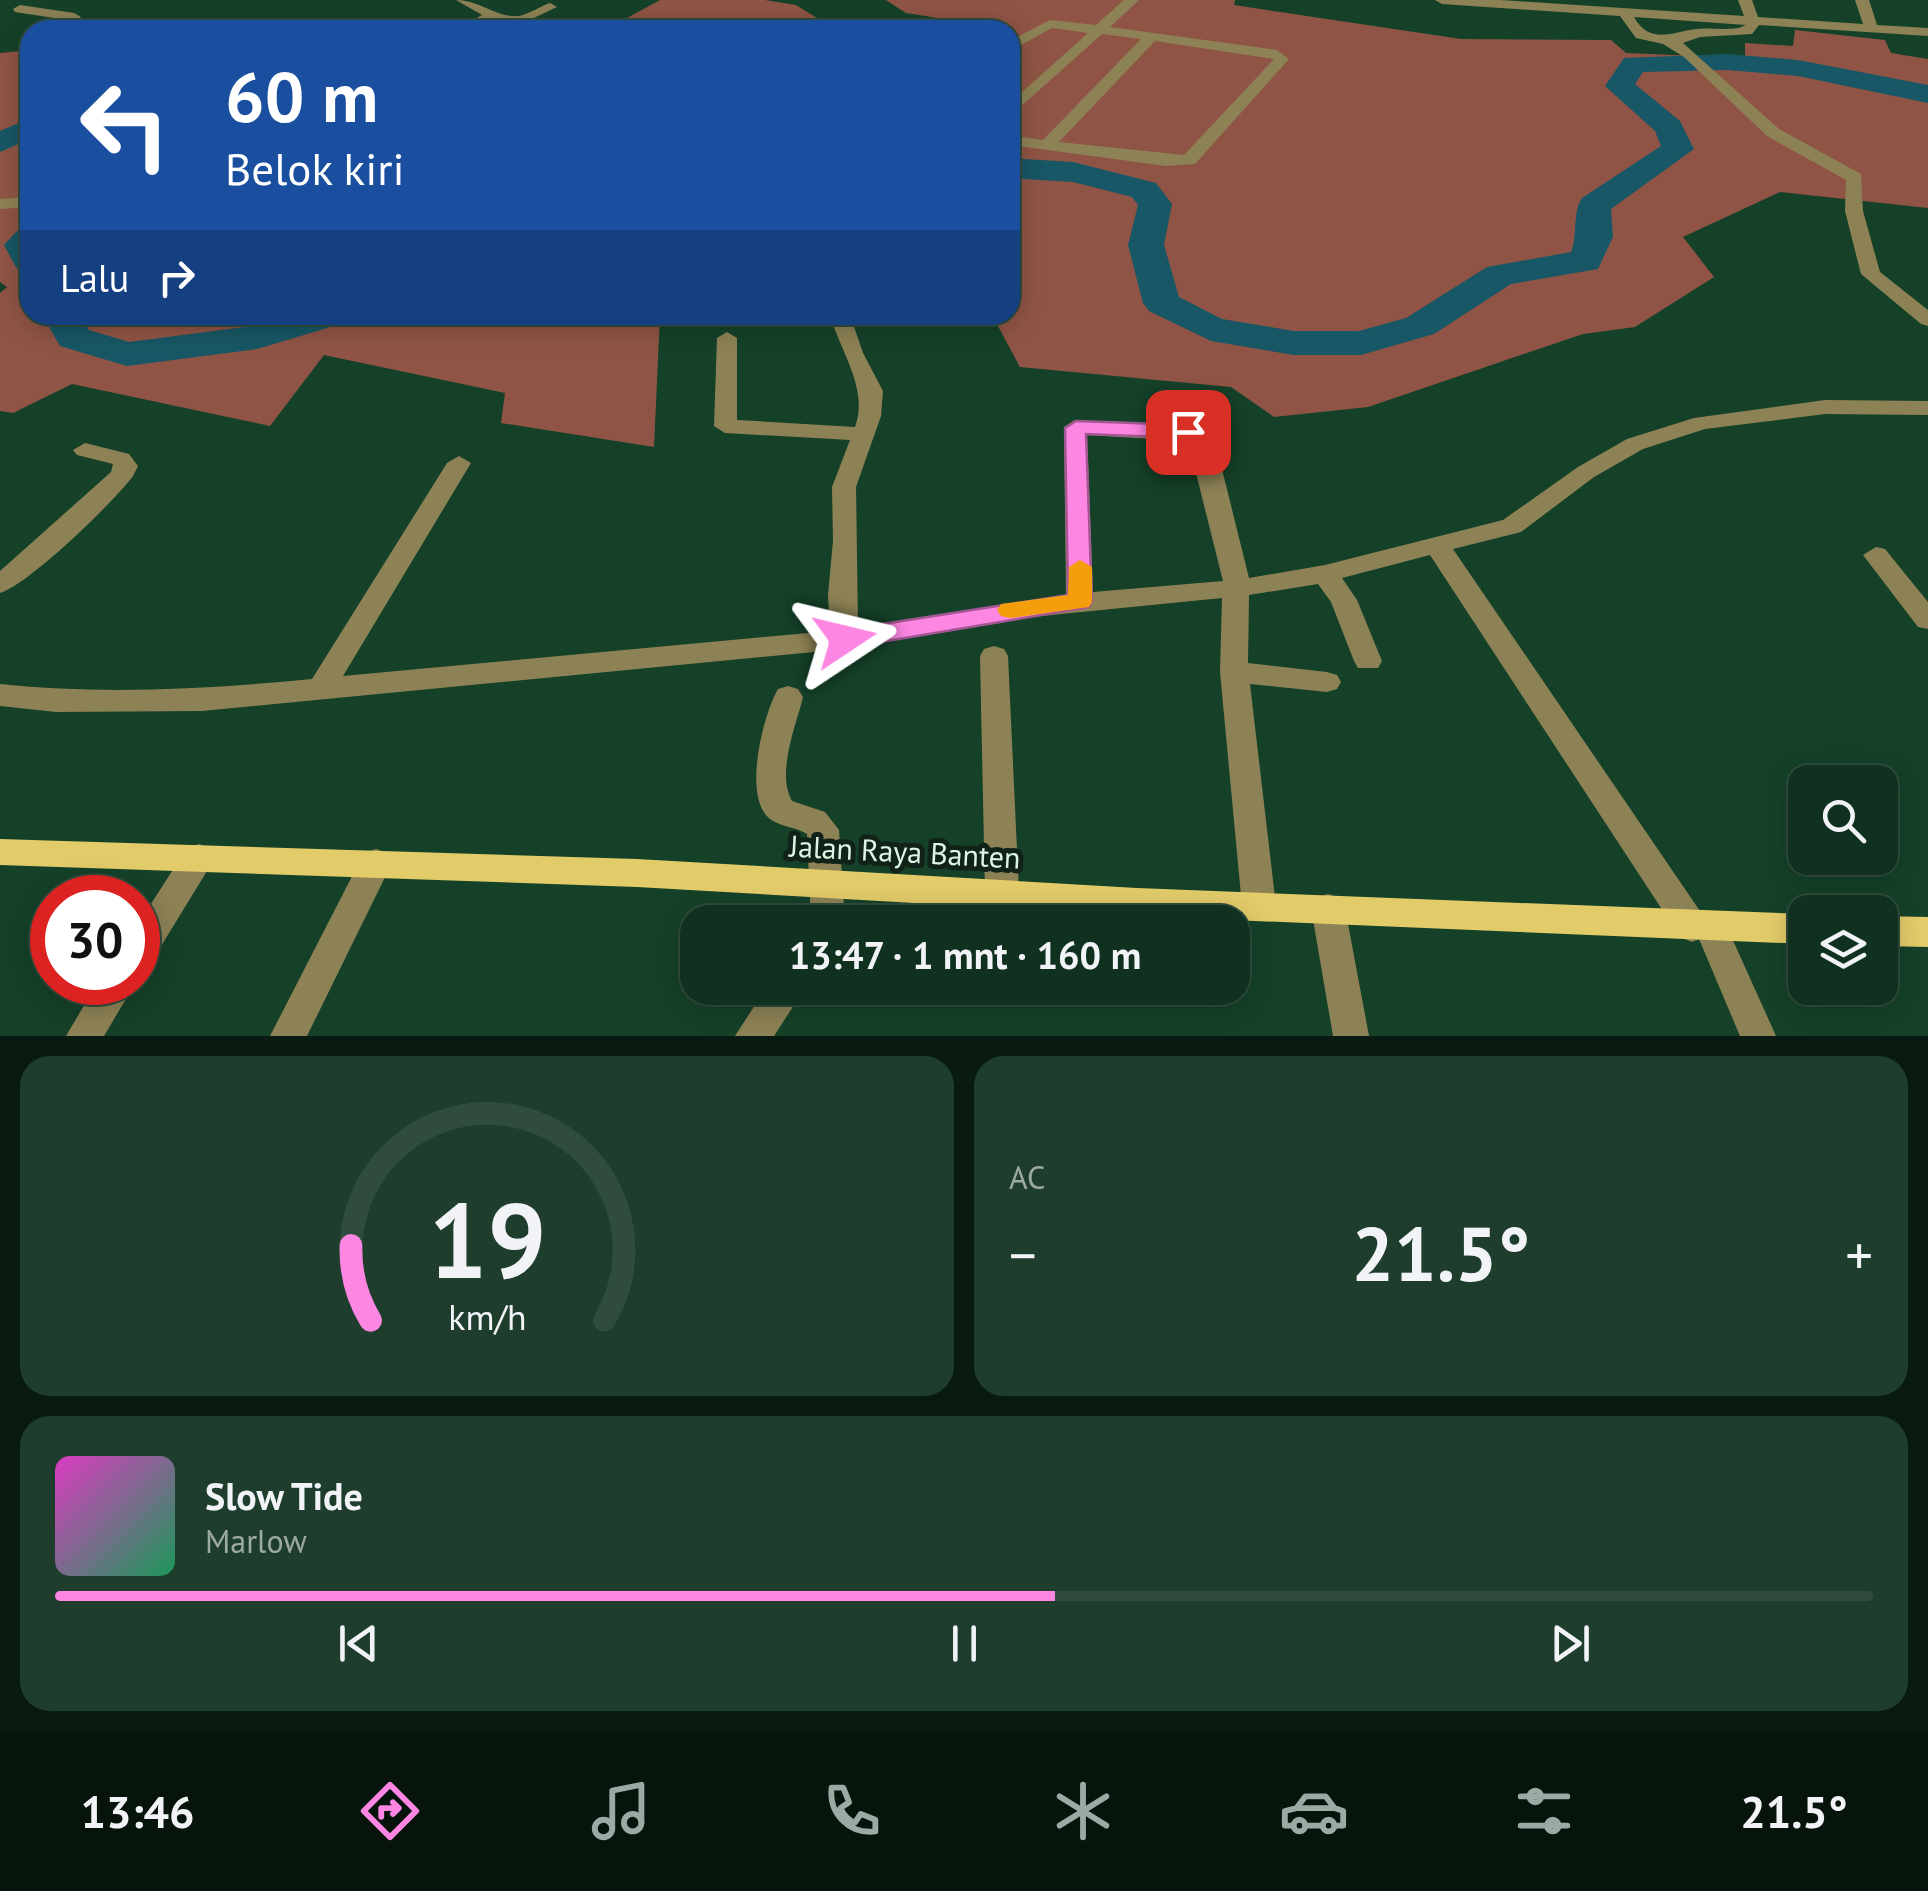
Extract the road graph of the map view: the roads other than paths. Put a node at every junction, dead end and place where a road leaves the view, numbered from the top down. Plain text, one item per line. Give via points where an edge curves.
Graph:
1 (44, 0) edge
2 (463, 0) edge
3 (1132, 0) edge
4 (1442, 0) edge
5 (1745, 0) edge
6 (1862, 0) edge
7 (550, 7) dead end
8 (20, 9) junction
9 (1624, 11) junction
10 (492, 15) junction
11 (0, 17) edge
12 (74, 17) dead end
13 (482, 20) edge
14 (506, 20) edge
15 (528, 20) edge
16 (1753, 21) junction
17 (1871, 27) junction
18 (1101, 28) junction
19 (1928, 32) edge
20 (1152, 36) junction
21 (1020, 41) edge
22 (1677, 45) junction
23 (1020, 103) edge
24 (1020, 141) edge
25 (1048, 144) junction
26 (1928, 320) edge
27 (843, 325) edge
28 (727, 338) dead end
29 (1928, 408) edge
30 (861, 434) junction
31 (85, 450) dead end
32 (459, 463) dead end
33 (1438, 547) junction
34 (1876, 555) dead end
35 (1325, 574) junction
36 (0, 584) edge
37 (1233, 589) junction
38 (1080, 602) junction
39 (1928, 620) edge
40 (845, 639) junction
41 (994, 656) dead end
42 (1368, 661) dead end
43 (1234, 672) junction
44 (1328, 682) dead end
45 (320, 688) junction
46 (0, 695) edge
47 (788, 696) dead end
48 (0, 852) edge
49 (199, 858) junction
50 (376, 863) junction
51 (827, 885) junction
52 (1002, 893) junction
53 (828, 905) edge
54 (1259, 906) junction
55 (1328, 908) junction
56 (160, 918) edge
57 (1701, 927) junction
58 (1788, 929) edge
59 (1898, 931) edge
60 (1928, 932) edge
61 (104, 1005) edge
62 (775, 1005) edge
63 (84, 1036) edge
64 (288, 1036) edge
65 (752, 1036) edge
66 (1351, 1036) edge
67 (1758, 1036) edge

1 - 8 street
2 - 10 street
3 - 18 street
4 - 9 street
5 - 16 street
6 - 17 street
7 - 15 street
8 - 11 street
8 - 12 street
9 - 16 street
9 - 22 street via 1634,32
10 - 13 street
10 - 14 street
16 - 17 street
16 - 22 street via 1752,30 1687,34
17 - 19 street
18 - 20 street
18 - 21 street via 1050,24
18 - 23 street
20 - 25 street
20 - 25 street via 1282,59 1189,160
22 - 26 street via 1795,149 1856,178 1854,212 1871,274
24 - 25 street
27 - 30 street via 872,390
28 - 30 street via 725,426
29 - 33 street via 1825,407 1702,423 1635,444 1512,526
30 - 40 street via 844,486
31 - 36 street via 121,458 121,476
32 - 45 street
33 - 35 street
33 - 57 street
34 - 39 street
35 - 37 street
35 - 42 street via 1344,600
37 - 38 street
37 - 38 street via 1236,570 1199,438 1086,426 1074,434
37 - 43 street
38 - 40 street
40 - 45 street
41 - 52 street
43 - 44 street
43 - 54 street
45 - 46 street via 202,700
47 - 51 street via 771,796 780,810 820,824
48 - 49 main road, Jalan Raya Banten
49 - 50 main road, Jalan Raya Banten
49 - 56 street
50 - 51 main road, Jalan Raya Banten
50 - 64 street
51 - 52 main road, Jalan Raya Banten
51 - 53 street
52 - 54 main road, Jalan Raya Banten
54 - 55 main road, Jalan Raya Banten
55 - 57 main road, Jalan Raya Banten
55 - 66 street
57 - 58 main road, Jalan Raya Banten
57 - 67 street
59 - 60 main road
61 - 63 street
62 - 65 street

